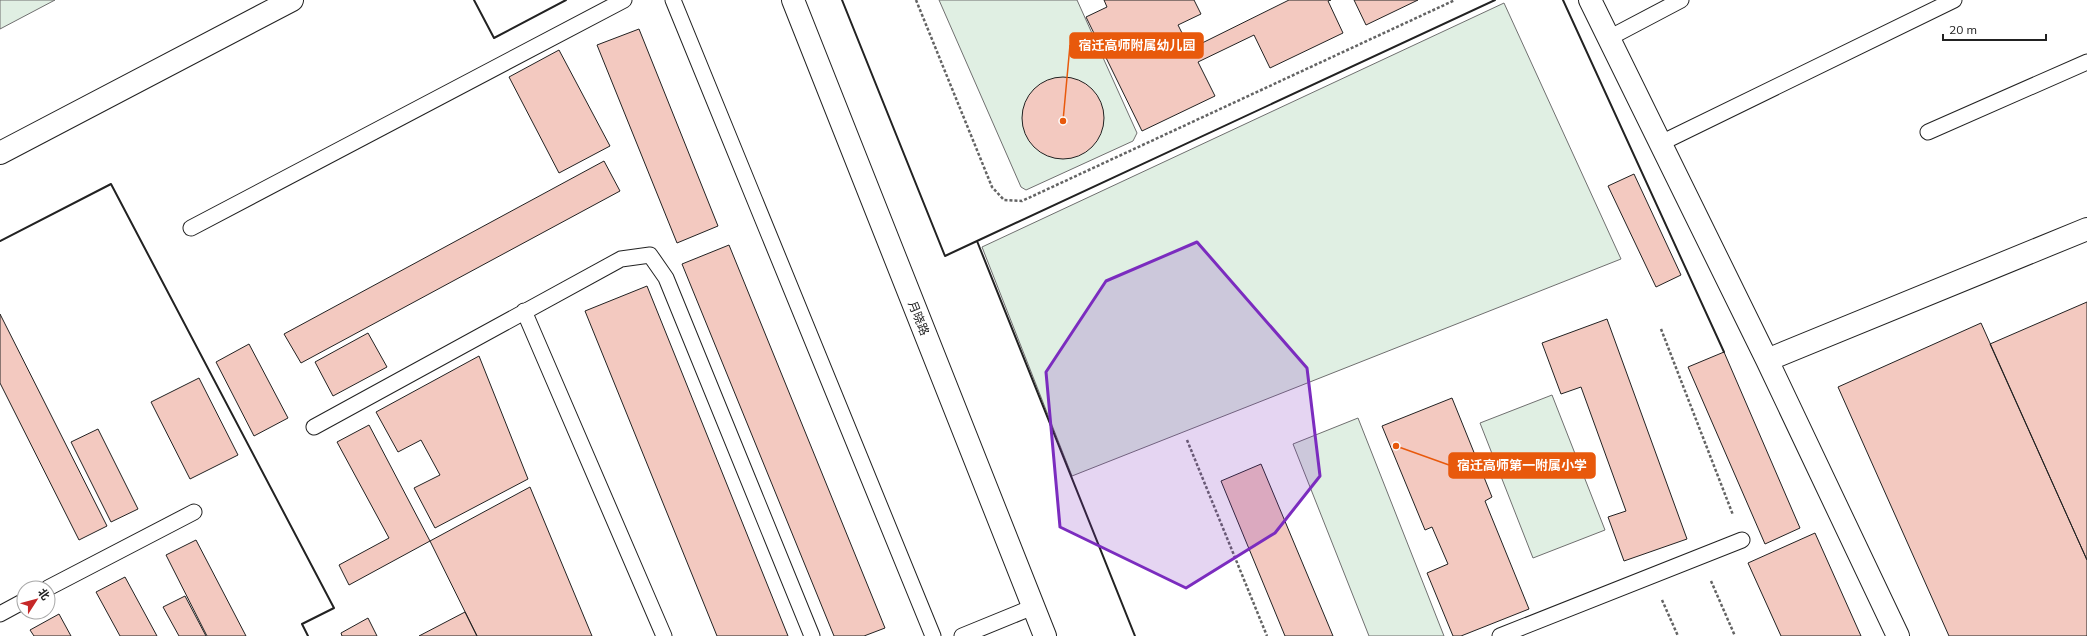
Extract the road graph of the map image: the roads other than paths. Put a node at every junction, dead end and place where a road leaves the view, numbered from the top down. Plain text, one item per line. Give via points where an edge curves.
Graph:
1 (292, 0) edge
2 (624, 0) edge
3 (673, 0) edge
4 (793, 0) edge
5 (1590, 0) edge
6 (1681, 0) edge
7 (1954, 0) edge
8 (1609, 38) junction
9 (2087, 62) edge
10 (1928, 132) dead end
11 (1661, 143) junction
12 (0, 154) edge
13 (191, 228) dead end
14 (2087, 229) edge
15 (524, 311) junction
16 (1767, 360) junction
17 (314, 427) dead end
18 (194, 512) dead end
19 (1742, 540) road end
20 (56, 584) edge
21 (16, 605) edge
22 (1033, 606) junction
23 (0, 614) edge
24 (664, 636) edge
25 (812, 636) edge
26 (933, 636) edge
27 (962, 636) edge
28 (1045, 636) edge
29 (1500, 636) edge
30 (1898, 636) edge

1 - 12 street
2 - 13 lane
3 - 26 lane
4 - 22 street, 月晓路
5 - 8 street
6 - 8 lane
7 - 11 lane
8 - 11 street
9 - 10 lane
11 - 16 street
14 - 16 street
15 - 17 lane
15 - 24 lane
15 - 25 lane via 621,260 650,256 666,278
16 - 30 street
18 - 20 lane
19 - 29 lane
21 - 23 lane
22 - 27 lane
22 - 28 street, 月晓路

